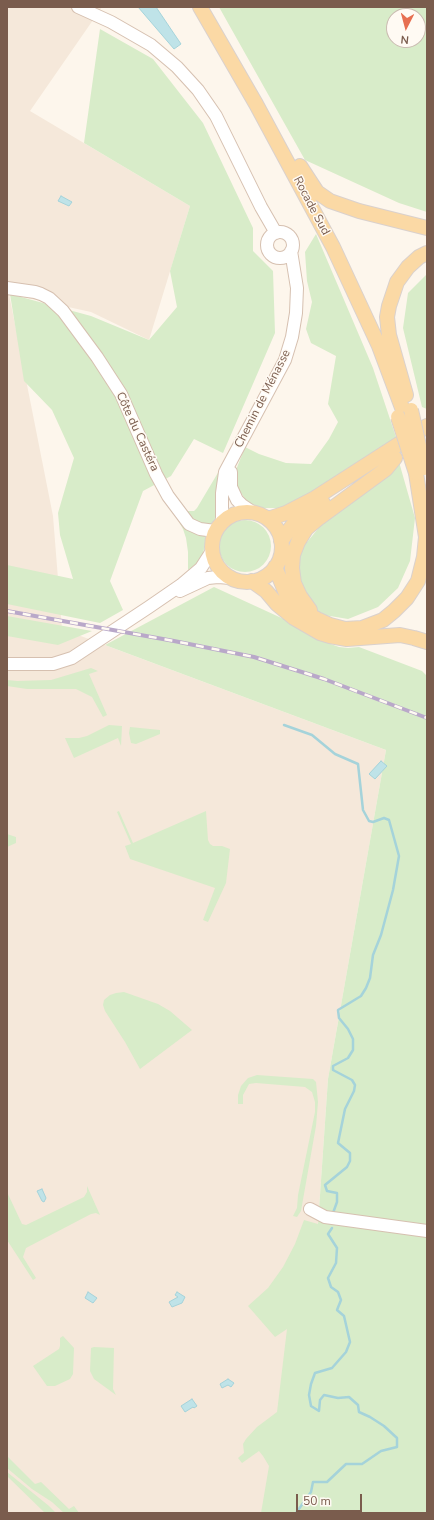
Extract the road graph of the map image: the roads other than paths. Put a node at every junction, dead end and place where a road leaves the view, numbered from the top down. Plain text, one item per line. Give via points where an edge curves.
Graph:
1 (78, 7) edge
2 (200, 7) edge
3 (207, 7) edge
4 (427, 228) edge
5 (273, 235) junction
6 (291, 252) junction
7 (427, 253) edge
8 (279, 258) junction
9 (7, 288) edge
10 (297, 288) junction
11 (404, 413) junction
12 (427, 426) edge
13 (427, 439) edge
14 (395, 458) junction
15 (231, 461) junction
16 (422, 474) edge
17 (254, 513) junction
18 (268, 519) junction
19 (219, 527) junction
20 (281, 541) junction
21 (212, 551) junction
22 (275, 567) junction
23 (230, 578) junction
24 (252, 581) junction
25 (149, 607) junction
26 (317, 619) junction
27 (427, 642) edge
28 (7, 664) edge
29 (310, 1209) dead end
30 (427, 1231) edge

1 - 5 street via 151,45 177,67 198,90 214,112
2 - 11 main road, Rocade Sud via 311,203 364,311
3 - 4 main road via 286,145 317,192 345,207
5 - 6 street via 283,233 289,236 293,243
5 - 8 street via 267,242 268,249 272,255
6 - 8 street
6 - 10 street, Chemin de Ménasse
7 - 11 main road via 408,266 397,282 387,317
8 - 10 street
9 - 19 street, Côte du Castéra via 41,294 63,311 121,394 168,496 189,524 200,529
10 - 15 street, Chemin de Ménasse via 295,324 285,360
11 - 16 main road, bridge
12 - 18 main road via 315,498
13 - 14 main road
14 - 20 main road via 298,519
14 - 26 main road via 386,469 319,518 298,542 293,555 294,583
15 - 17 street, Chemin de Ménasse via 230,478 234,494 242,505
15 - 19 street, Chemin de Ménasse via 222,493
16 - 26 main road via 426,537 424,557 418,581 407,598 383,620 362,628 345,629
17 - 18 main road
17 - 19 main road via 237,514
18 - 20 main road via 274,525
19 - 21 main road via 212,541
20 - 22 main road via 279,559
21 - 23 main road via 215,562
21 - 25 street via 201,568
22 - 24 main road via 261,579
22 - 26 main road via 286,596 296,607
23 - 24 main road
23 - 25 street via 208,578
24 - 27 main road via 294,618 320,633 347,638 400,635
25 - 28 street via 65,660 53,664
29 - 30 street via 325,1217

